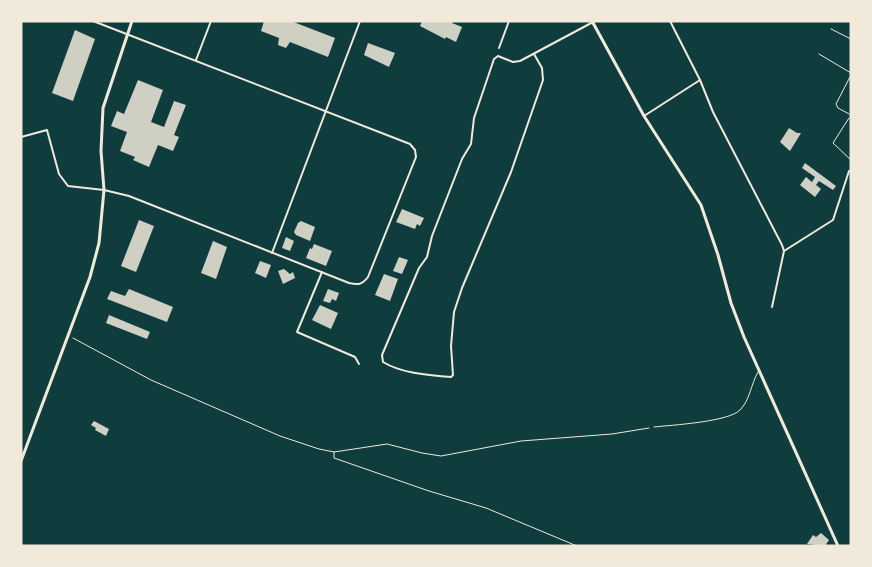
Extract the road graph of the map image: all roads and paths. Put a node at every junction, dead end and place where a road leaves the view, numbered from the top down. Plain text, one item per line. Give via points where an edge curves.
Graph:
1 (93, 21) edge
2 (132, 21) edge
3 (211, 21) edge
4 (360, 21) edge
5 (509, 21) edge
6 (594, 21) edge
7 (670, 21) edge
8 (831, 29) dead end
9 (128, 34) junction
10 (851, 39) edge
11 (499, 48) dead end
12 (534, 54) junction
13 (819, 54) dead end
14 (195, 62) junction
15 (851, 74) edge
16 (700, 80) junction
17 (325, 112) junction
18 (851, 115) edge
19 (644, 116) junction
20 (21, 137) edge
21 (851, 160) edge
22 (849, 171) dead end
23 (104, 190) junction
24 (784, 251) junction
25 (272, 253) junction
26 (322, 272) junction
27 (772, 307) dead end
28 (68, 336) junction
29 (359, 364) dead end
30 (759, 371) junction
31 (654, 427) joint
32 (334, 452) junction
33 (21, 461) edge
34 (577, 546) edge
35 (838, 546) edge

1 - 9 street
2 - 9 main road
3 - 14 street
4 - 17 street
5 - 11 street
6 - 12 street
6 - 19 main road
7 - 16 street
8 - 10 lane
9 - 14 street
9 - 23 main road via 104,108
12 - 12 street via 516,62 500,56 494,59 469,149 427,257 381,359 391,366 431,375 453,375 454,312 511,172 543,80
13 - 15 lane
14 - 17 street
15 - 18 lane via 836,104
16 - 19 street
16 - 24 street
17 - 25 street
17 - 26 street via 410,144 416,157 368,277 358,285
18 - 21 path via 832,143
19 - 30 main road via 701,205 731,303
20 - 23 street via 47,130 64,182 73,188
22 - 24 street via 833,220
23 - 25 street via 129,196
23 - 28 main road via 99,243
24 - 27 street
25 - 26 street
26 - 29 street via 297,332 355,357
28 - 32 path via 172,390 292,441
28 - 33 main road
30 - 31 lane via 739,411 702,423
30 - 35 main road
31 - 32 path via 521,441 441,456 387,444
32 - 34 path via 334,458 486,507

